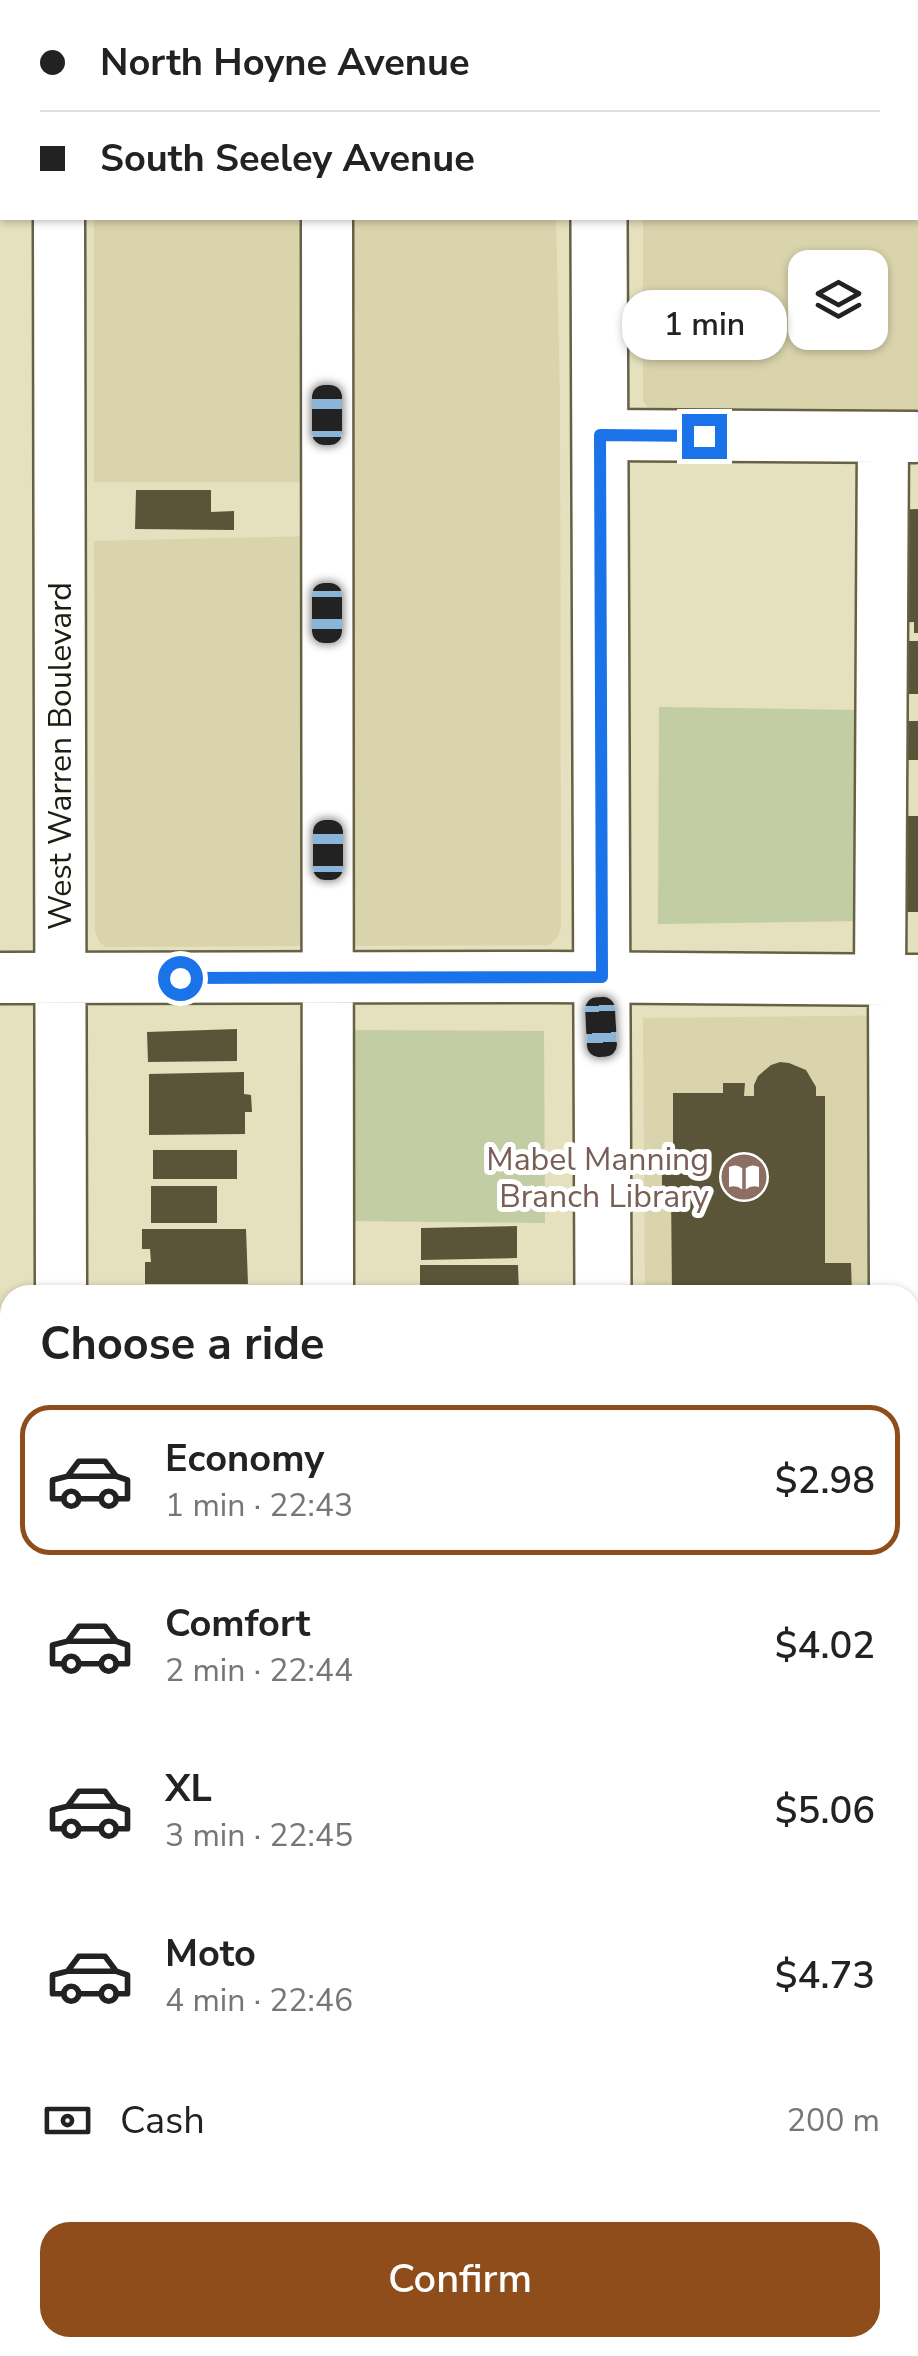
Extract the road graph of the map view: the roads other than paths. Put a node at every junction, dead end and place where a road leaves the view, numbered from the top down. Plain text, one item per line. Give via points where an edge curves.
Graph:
1 (59, 220) edge
2 (327, 220) edge
3 (599, 220) edge
4 (600, 435) junction
5 (900, 437) edge
6 (900, 707) edge
7 (328, 977) junction
8 (602, 977) junction
9 (0, 978) edge
10 (60, 978) junction
11 (897, 980) edge
12 (61, 1285) edge
13 (328, 1285) edge
14 (603, 1285) edge
15 (895, 1285) edge

1 - 10 street, West Warren Boulevard
2 - 7 street
3 - 4 main road
4 - 5 street
4 - 8 main road
5 - 6 street
6 - 11 street
7 - 8 street
7 - 10 street
7 - 13 street
8 - 11 street
8 - 14 main road
9 - 10 street
10 - 12 street, West Warren Boulevard
11 - 15 street

